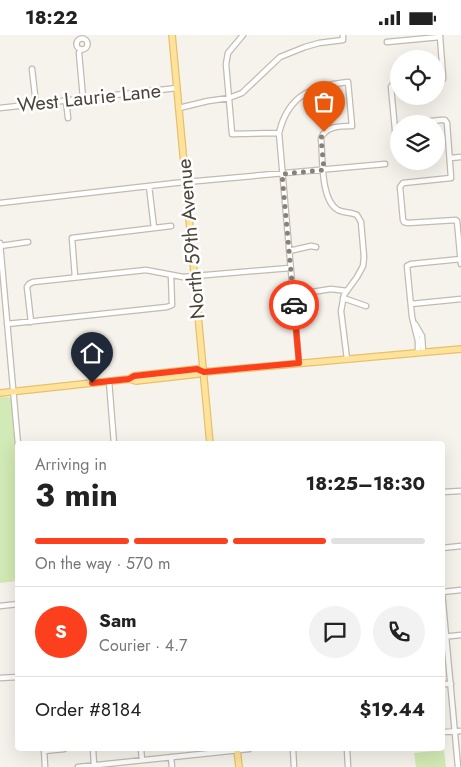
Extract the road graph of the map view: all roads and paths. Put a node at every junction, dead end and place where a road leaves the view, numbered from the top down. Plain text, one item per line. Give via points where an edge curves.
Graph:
1 (172, 35) edge
2 (243, 35) edge
3 (440, 36) edge
4 (343, 38) edge
5 (387, 42) dead end
6 (80, 49) dead end
7 (441, 50) edge
8 (32, 69) dead end
9 (177, 88) junction
10 (83, 98) junction
11 (229, 98) junction
12 (66, 100) junction
13 (36, 104) junction
14 (0, 108) edge
15 (179, 108) junction
16 (68, 118) dead end
17 (445, 121) edge
18 (279, 133) junction
19 (461, 157) edge
20 (450, 158) junction
21 (385, 164) dead end
22 (324, 170) junction
23 (282, 174) junction
24 (186, 183) junction
25 (149, 186) junction
26 (0, 203) edge
27 (171, 226) dead end
28 (154, 228) junction
29 (28, 242) dead end
30 (0, 244) edge
31 (316, 247) dead end
32 (289, 251) junction
33 (460, 259) edge
34 (461, 264) edge
35 (290, 268) junction
36 (171, 276) junction
37 (75, 277) junction
38 (195, 277) junction
39 (347, 291) junction
40 (293, 295) junction
41 (343, 297) junction
42 (461, 299) edge
43 (411, 304) junction
44 (366, 306) dead end
45 (31, 321) junction
46 (8, 324) junction
47 (461, 349) edge
48 (421, 352) junction
49 (347, 359) junction
50 (299, 363) junction
51 (204, 372) junction
52 (109, 381) junction
53 (13, 391) junction
54 (0, 393) edge
55 (18, 441) edge
56 (114, 441) edge
57 (210, 441) edge
58 (461, 491) edge
59 (445, 492) edge
60 (461, 546) edge
61 (445, 548) edge
62 (461, 590) edge
63 (445, 592) edge
64 (15, 604) edge
65 (0, 606) edge
66 (461, 635) edge
67 (445, 637) edge
68 (15, 677) edge
69 (0, 679) edge
70 (445, 684) edge
71 (451, 684) junction
72 (458, 731) edge
73 (445, 732) edge
74 (44, 751) edge
75 (93, 751) edge
76 (141, 751) edge
77 (188, 751) edge
78 (221, 751) edge
79 (237, 751) edge
80 (293, 751) edge
81 (347, 751) edge
82 (189, 755) junction
83 (171, 757) junction
84 (140, 761) junction
85 (94, 765) junction
86 (45, 767) edge
87 (78, 767) edge
88 (140, 767) edge
89 (172, 767) edge
90 (239, 767) edge
91 (294, 767) edge
92 (348, 767) edge
93 (458, 767) edge

1 - 9 main road, North 59th Avenue
2 - 11 street via 228,53
3 - 5 street
3 - 7 street
4 - 11 street, West Laurie Lane via 280,57 242,93
6 - 10 street
8 - 13 street
9 - 10 street, West Laurie Lane
9 - 15 main road, North 59th Avenue
10 - 12 street, West Laurie Lane
11 - 15 street, West Laurie Lane
11 - 18 street via 232,135
12 - 13 street, West Laurie Lane
12 - 16 street
13 - 14 street, West Laurie Lane
15 - 24 main road, North 59th Avenue
17 - 20 street
18 - 22 street via 286,113 304,94 328,84 348,82 352,126 324,132 321,138
18 - 23 street
19 - 20 street
20 - 33 street via 451,178 403,183 400,187 404,223 457,221
21 - 22 street
22 - 23 street
22 - 39 street via 326,195 330,203 339,211 357,215 361,222 363,266
23 - 24 street
23 - 32 street
24 - 25 street
24 - 38 main road, North 59th Avenue
25 - 26 street
25 - 28 street
27 - 28 street
28 - 37 street via 72,239
29 - 30 street
30 - 46 street
31 - 32 street
32 - 35 street
33 - 34 street
33 - 43 street via 408,265
35 - 38 street
35 - 40 street
36 - 37 street via 146,270
36 - 38 street
36 - 45 street via 172,305 167,307
37 - 45 street via 29,284
38 - 51 main road, North 59th Avenue
39 - 40 street via 330,289
39 - 41 street
40 - 50 street
41 - 44 street
41 - 49 street via 341,319
42 - 43 street
43 - 48 street via 413,321 422,336
45 - 46 street
46 - 53 street
47 - 48 main road
48 - 49 main road
49 - 50 main road
50 - 51 main road
51 - 52 main road via 136,381
51 - 57 main road, North 59th Avenue
52 - 53 main road
52 - 56 street
53 - 54 main road
53 - 55 street
58 - 59 street
60 - 61 street
62 - 63 street
64 - 65 street
66 - 67 street
67 - 71 street
68 - 69 street
70 - 71 street
71 - 72 street
72 - 73 street
72 - 93 street
74 - 86 street
75 - 85 street
76 - 84 street
77 - 82 street
78 - 82 street
79 - 90 main road
80 - 91 street
81 - 92 street
82 - 83 street
83 - 84 street
83 - 89 street
84 - 85 street
84 - 88 street
85 - 87 street

